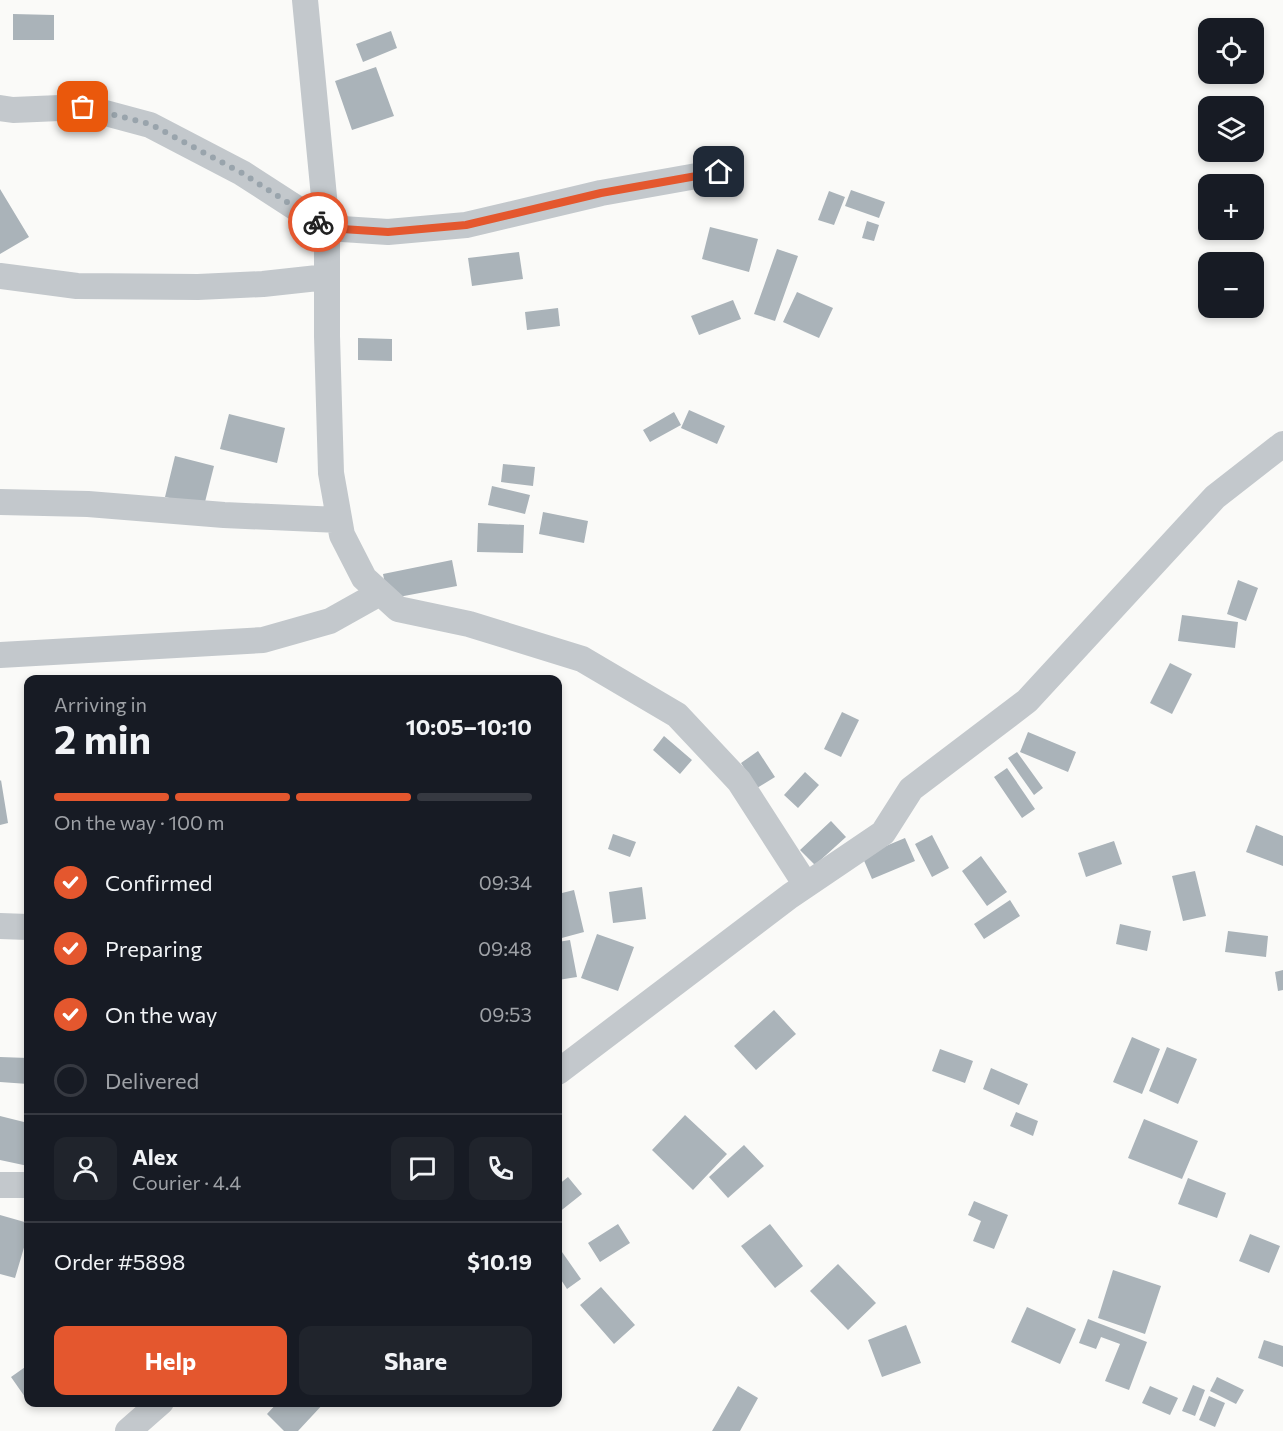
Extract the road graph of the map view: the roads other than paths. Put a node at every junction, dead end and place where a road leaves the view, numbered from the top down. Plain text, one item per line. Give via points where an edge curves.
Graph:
1 (304, 0) edge
2 (0, 108) edge
3 (719, 172) dead end
4 (327, 228) junction
5 (0, 276) edge
6 (327, 277) junction
7 (1283, 444) edge
8 (0, 502) edge
9 (339, 520) junction
10 (380, 593) junction
11 (0, 655) edge
12 (806, 885) junction
13 (0, 926) edge
14 (24, 927) edge
15 (562, 1069) edge
16 (0, 1185) edge
17 (24, 1185) edge
18 (155, 1407) edge
19 (128, 1431) edge

1 - 4 street
2 - 4 street via 83,107 150,124 242,173
3 - 4 street via 601,193 466,225 388,232
4 - 6 street
5 - 6 street via 77,286 187,287
6 - 9 street via 331,473
7 - 12 street via 1215,497 1027,701 911,789 883,833
8 - 9 street
9 - 10 street via 342,535 364,578
10 - 11 street via 330,621 263,640
10 - 12 street via 398,609 469,624 582,658 678,715 739,781
12 - 15 street
13 - 14 street
16 - 17 street
18 - 19 street

